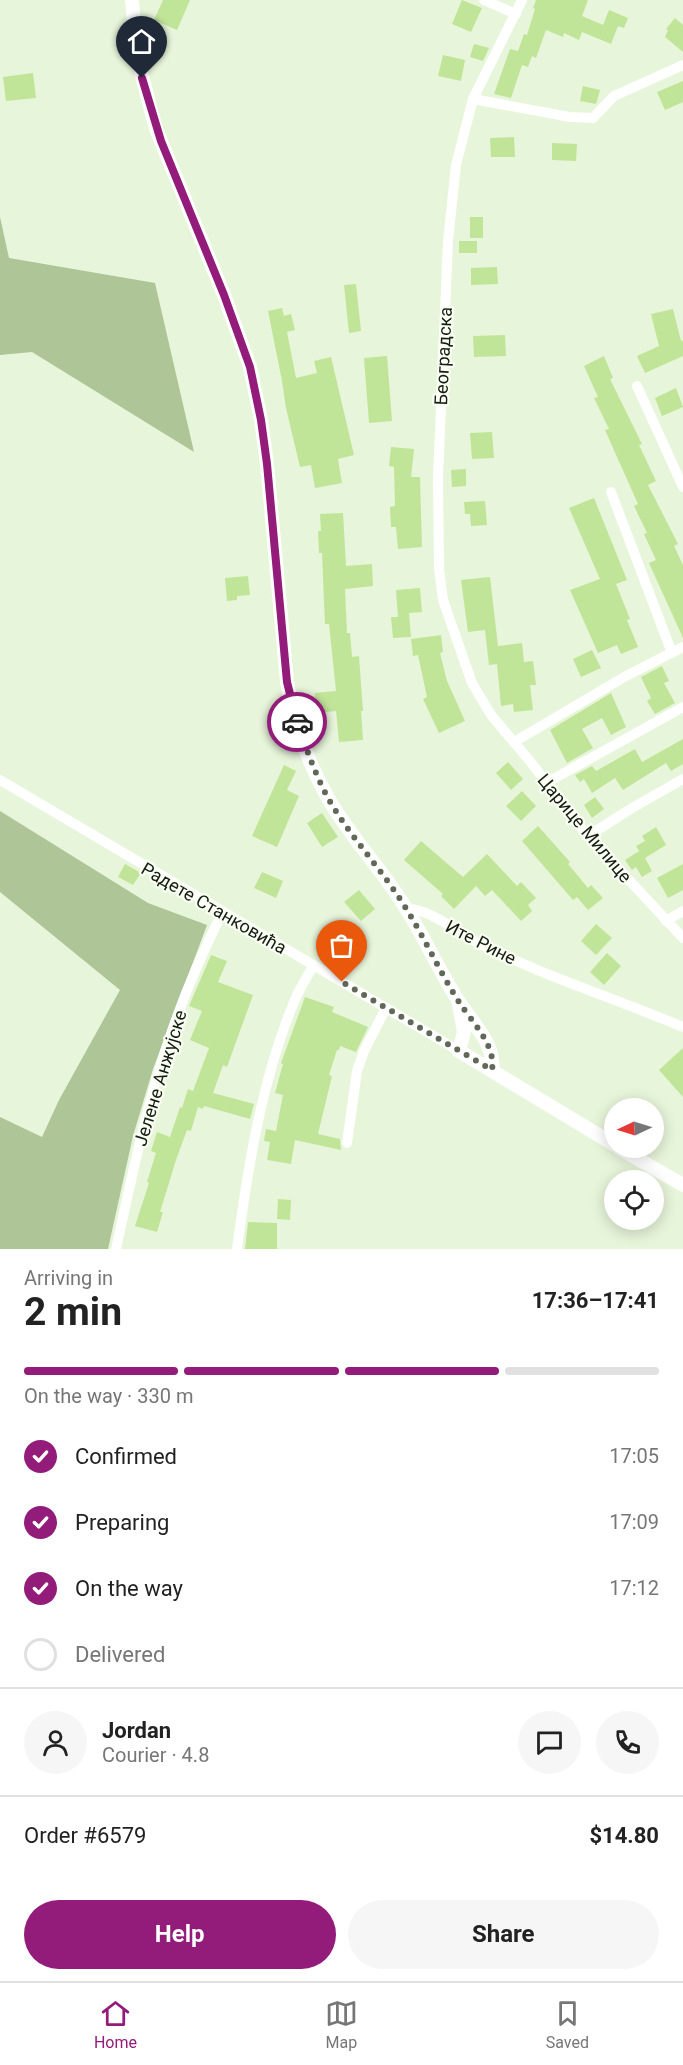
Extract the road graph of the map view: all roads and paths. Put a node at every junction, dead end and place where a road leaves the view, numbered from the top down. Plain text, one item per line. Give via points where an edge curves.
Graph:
1 (132, 0) edge
2 (484, 0) edge
3 (522, 0) edge
4 (516, 14) junction
5 (683, 65) edge
6 (473, 99) junction
7 (637, 386) dead end
8 (683, 487) edge
9 (611, 492) dead end
10 (683, 647) edge
11 (672, 652) junction
12 (683, 707) edge
13 (491, 715) joint
14 (514, 742) junction
15 (683, 779) edge
16 (0, 780) edge
17 (546, 783) junction
18 (588, 836) junction
19 (407, 909) junction
20 (683, 911) edge
21 (222, 913) junction
22 (666, 921) junction
23 (683, 938) edge
24 (313, 966) junction
25 (458, 1000) junction
26 (386, 1008) junction
27 (683, 1027) edge
28 (459, 1051) junction
29 (492, 1070) junction
30 (604, 1138) edge
31 (347, 1143) dead end
32 (636, 1158) edge
33 (683, 1185) edge
34 (116, 1249) edge
35 (237, 1249) edge

1 - 19 street via 137,57 156,129 228,305 254,383 267,464 287,682 296,720 327,797
2 - 4 street
3 - 4 street, Београдска
4 - 6 street, Београдска
5 - 6 street via 614,96 593,118
6 - 13 street, Београдска via 456,165 448,241 438,478 439,569 443,600 462,657
7 - 8 street
9 - 11 street
10 - 11 street
11 - 14 street
12 - 17 street
13 - 14 street, Царице Милице
14 - 17 street, Царице Милице
15 - 18 street
16 - 21 street, Радете Станковића
17 - 18 street, Царице Милице
18 - 22 street, Царице Милице
19 - 25 street
19 - 27 street, Ите Рине via 423,912 531,968
20 - 22 street
21 - 24 street, Радете Станковића
21 - 34 street, Јелене Анжујске via 185,995 156,1079
22 - 23 street, Царице Милице
24 - 26 street, Радете Станковића
24 - 35 street via 292,1006 268,1081 250,1160
25 - 28 street via 464,1032
25 - 29 street via 489,1046
26 - 28 street, Радете Станковића
26 - 31 street via 357,1071
28 - 29 street, Радете Станковића
29 - 30 street, Радете Станковића
32 - 33 street

